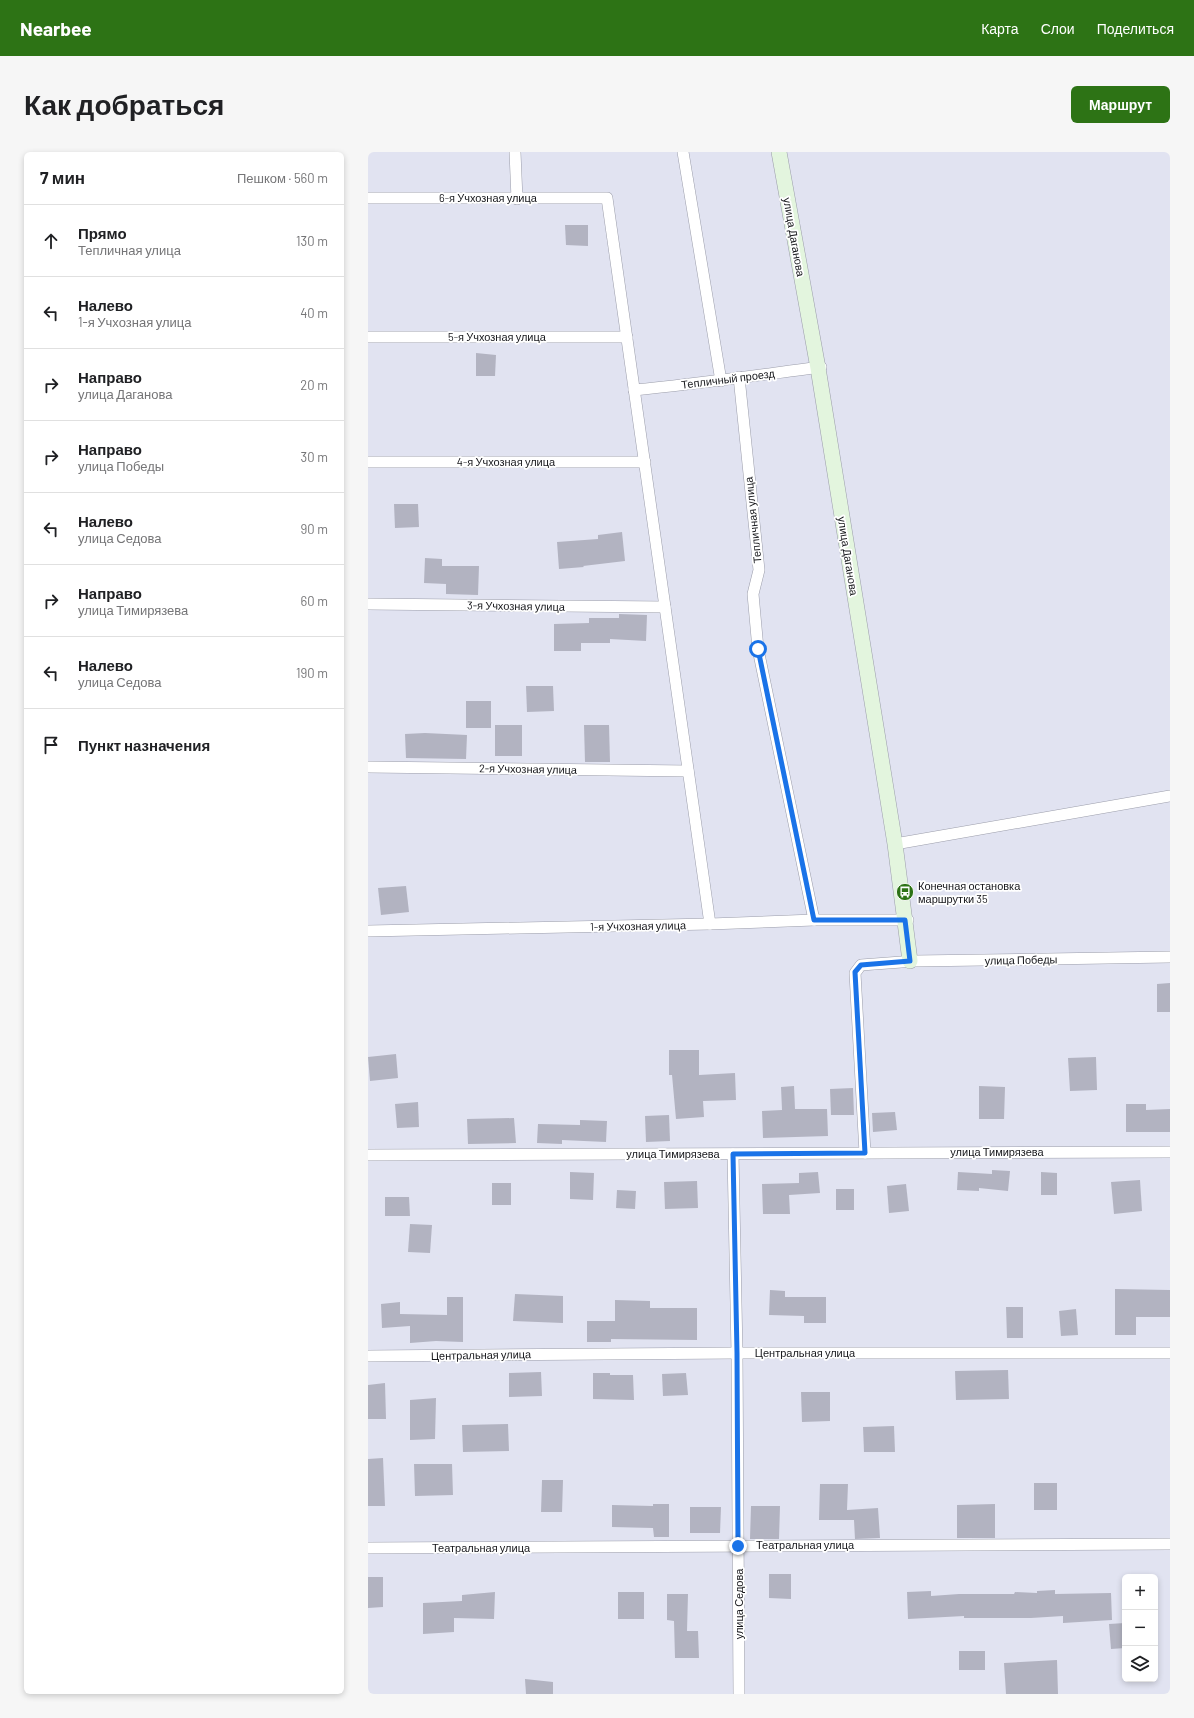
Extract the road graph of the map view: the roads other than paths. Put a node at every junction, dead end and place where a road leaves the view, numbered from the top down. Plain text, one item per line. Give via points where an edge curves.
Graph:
1 (515, 152) edge
2 (683, 152) edge
3 (779, 152) edge
4 (783, 152) edge
5 (368, 198) edge
6 (517, 198) junction
7 (368, 337) edge
8 (627, 337) junction
9 (820, 367) junction
10 (739, 377) junction
11 (721, 381) junction
12 (634, 390) junction
13 (368, 462) edge
14 (644, 462) junction
15 (368, 604) edge
16 (665, 607) junction
17 (368, 768) edge
18 (688, 771) junction
19 (1170, 796) edge
20 (897, 844) junction
21 (814, 920) junction
22 (907, 920) junction
23 (710, 924) junction
24 (368, 931) edge
25 (1170, 957) edge
26 (913, 961) junction
27 (1170, 1152) edge
28 (865, 1153) junction
29 (733, 1154) junction
30 (368, 1155) edge
31 (737, 1353) junction
32 (1170, 1353) edge
33 (368, 1356) edge
34 (1170, 1544) edge
35 (738, 1546) junction
36 (368, 1548) edge
37 (739, 1694) edge

1 - 6 street
2 - 11 street
3 - 9 main road, улица Даганова
4 - 9 main road, улица Даганова
5 - 6 street, 6-я Учхозная улица
6 - 8 street, 6-я Учхозная улица via 607,198
7 - 8 street, 5-я Учхозная улица
8 - 12 street
9 - 10 street, Тепличный проезд
9 - 20 main road, улица Даганова
10 - 11 street, Тепличный проезд
10 - 21 street, Тепличная улица via 759,570 753,594 758,649
11 - 12 street, Тепличный проезд
12 - 14 street
13 - 14 street, 4-я Учхозная улица
14 - 16 street
15 - 16 street, 3-я Учхозная улица
16 - 18 street
17 - 18 street, 2-я Учхозная улица
18 - 23 street
19 - 20 street
20 - 22 main road, улица Даганова
21 - 22 street, 1-я Учхозная улица
21 - 23 street, 1-я Учхозная улица
22 - 26 main road, улица Даганова
23 - 24 street, 1-я Учхозная улица
25 - 26 street, улица Победы
26 - 28 street, улица Победы via 861,965 855,972
27 - 28 street, улица Тимирязева
28 - 29 street, улица Тимирязева
29 - 30 street, улица Тимирязева
29 - 31 street, улица Седова
31 - 32 street, Центральная улица
31 - 33 street, Центральная улица
31 - 35 street, улица Седова
34 - 35 street, Театральная улица
35 - 36 street, Театральная улица
35 - 37 street, улица Седова

